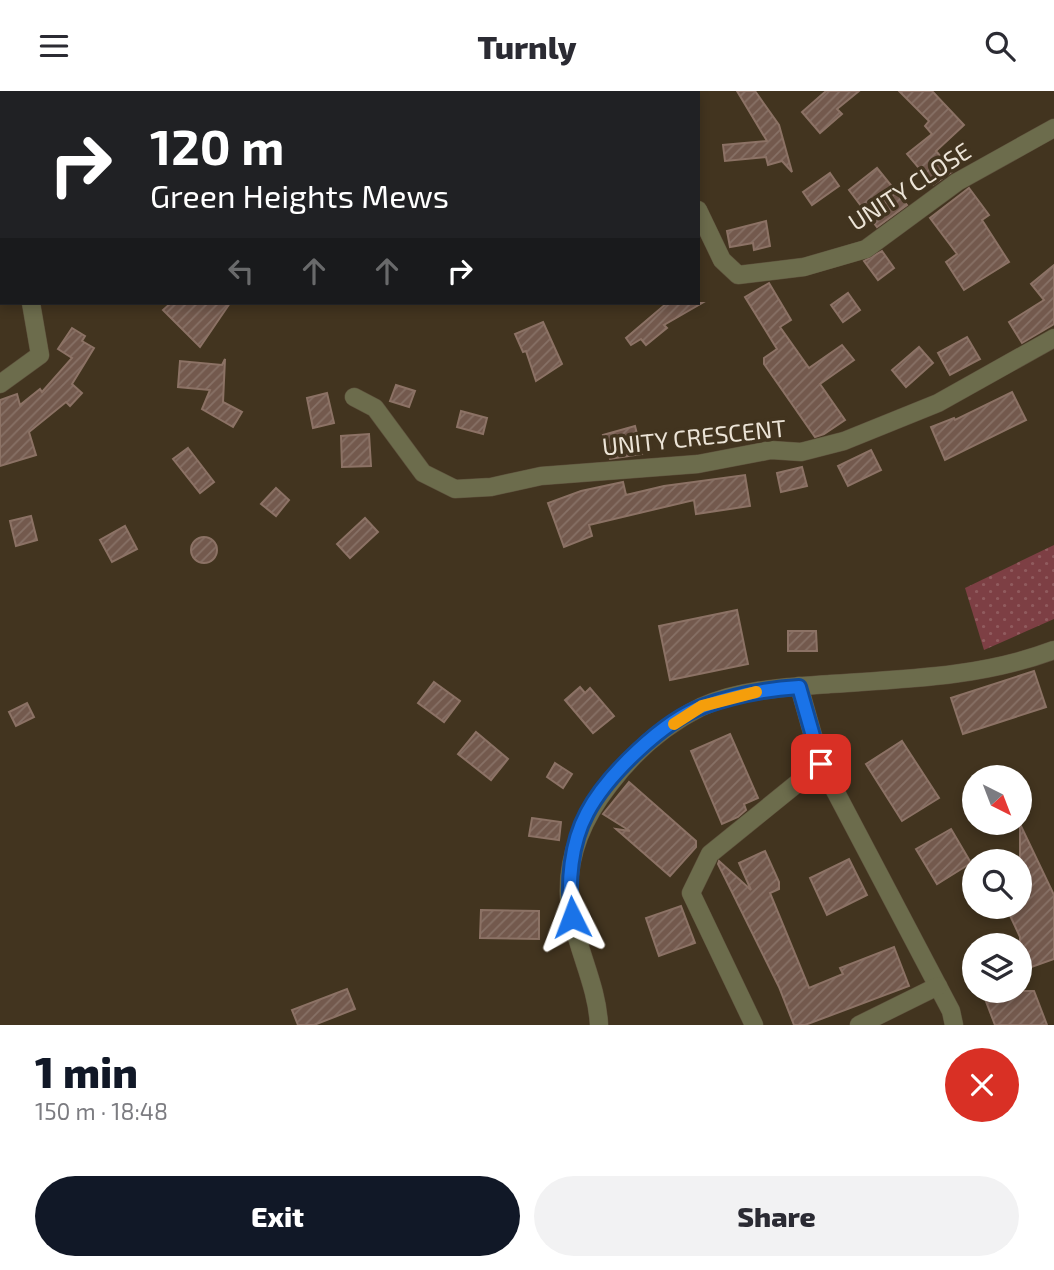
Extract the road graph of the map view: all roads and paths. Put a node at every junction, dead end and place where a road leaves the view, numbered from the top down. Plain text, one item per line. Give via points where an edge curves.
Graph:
1 (1054, 128) edge
2 (700, 213) edge
3 (31, 305) edge
4 (1054, 338) edge
5 (0, 384) edge
6 (354, 397) dead end
7 (1054, 650) edge
8 (799, 687) junction
9 (821, 764) junction
10 (938, 986) junction
11 (599, 1025) edge
12 (754, 1025) edge
13 (859, 1025) edge
14 (954, 1025) edge

1 - 2 street, UNITY CLOSE via 957,182 866,249 804,267 738,275 722,260
3 - 5 street via 40,355
4 - 6 street, UNITY CRESCENT via 938,403 801,452 771,450 698,464 541,476 491,487 454,489 423,473 375,408
7 - 8 street via 1017,664 928,677
8 - 9 street
8 - 11 street via 764,690 702,706 654,737 618,772 587,812 574,852 569,895
9 - 10 street
9 - 12 street via 710,853 691,893
10 - 13 street
10 - 14 street

